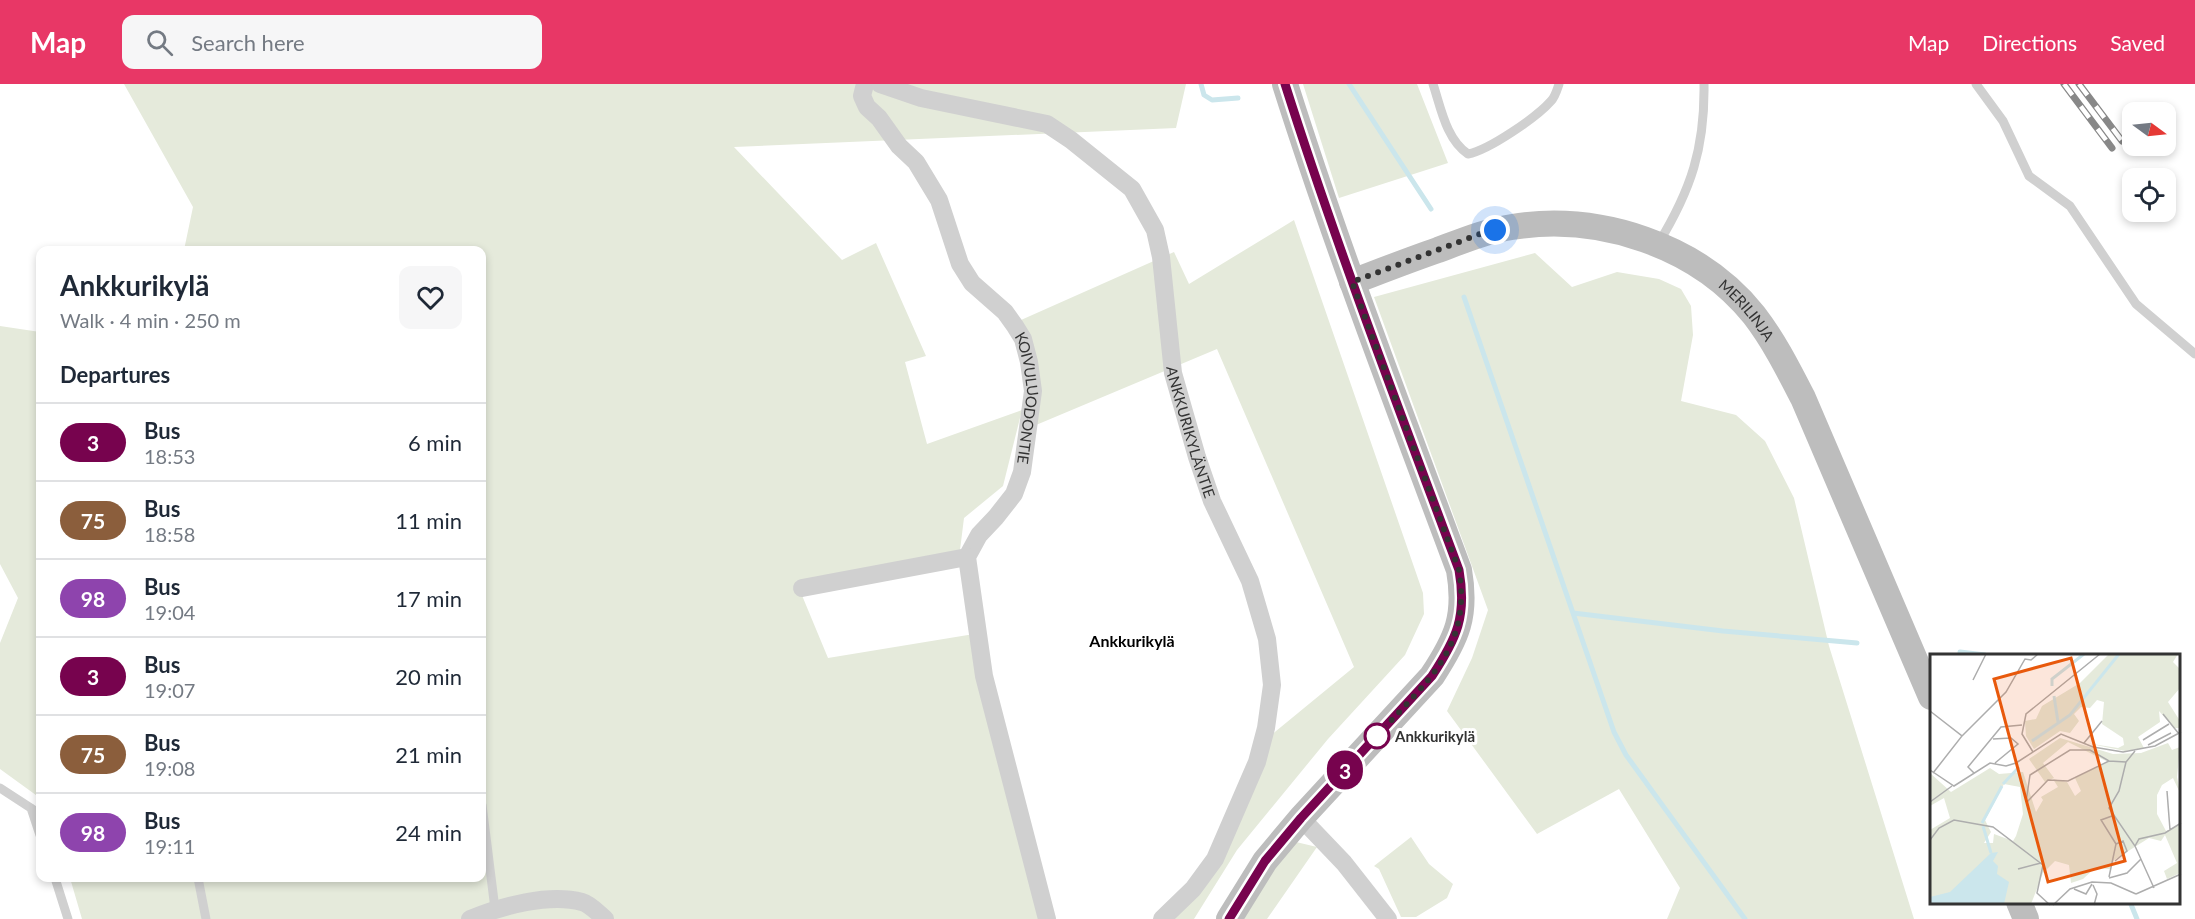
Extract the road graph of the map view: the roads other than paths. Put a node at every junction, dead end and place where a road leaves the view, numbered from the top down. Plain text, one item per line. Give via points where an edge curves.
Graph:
1 (865, 84) edge
2 (880, 84) edge
3 (1285, 84) edge
4 (1433, 84) edge
5 (1559, 84) edge
6 (1704, 84) edge
7 (1976, 84) edge
8 (1658, 244) junction
9 (1352, 282) junction
10 (2195, 354) edge
11 (967, 557) junction
12 (802, 588) dead end
13 (1930, 695) edge
14 (0, 788) edge
15 (31, 808) junction
16 (36, 811) edge
17 (1301, 818) junction
18 (36, 823) edge
19 (486, 837) edge
20 (56, 882) edge
21 (199, 882) edge
22 (2019, 904) edge
23 (495, 909) junction
24 (68, 919) edge
25 (206, 919) edge
26 (470, 919) edge
27 (605, 919) edge
28 (1047, 919) edge
29 (1162, 919) edge
30 (1229, 919) edge
31 (1388, 919) edge
32 (2026, 919) edge

1 - 11 street, KOIVULUODONTIE via 862,96 867,106 916,162 939,200 960,264 972,283 1010,319 1023,339 1029,362 1033,390 1022,472 1014,494 979,535
2 - 29 street, ANKKURIKYLÄNTIE via 921,98 1047,124 1132,189 1155,230 1173,373 1212,501 1250,581 1267,639 1272,686 1257,762 1215,859 1193,889
3 - 9 street
4 - 5 lane via 1448,129 1458,147 1468,154 1480,152 1534,116 1553,99
6 - 8 lane via 1700,152 1678,211
7 - 10 lane via 2003,121 2029,176 2070,206 2136,304
8 - 9 street, MERILINJA via 1594,226 1563,223 1510,227 1480,234
8 - 13 street, MERILINJA via 1712,275 1768,334 1803,398
9 - 17 street via 1459,570 1462,609 1449,649 1432,676
11 - 12 street
11 - 28 street via 984,676
14 - 15 lane
15 - 16 lane
15 - 18 lane
17 - 30 street via 1265,861
17 - 31 street via 1344,863
19 - 23 lane
20 - 24 lane
21 - 25 lane
22 - 32 street
23 - 26 street
23 - 27 street via 549,900 584,902

